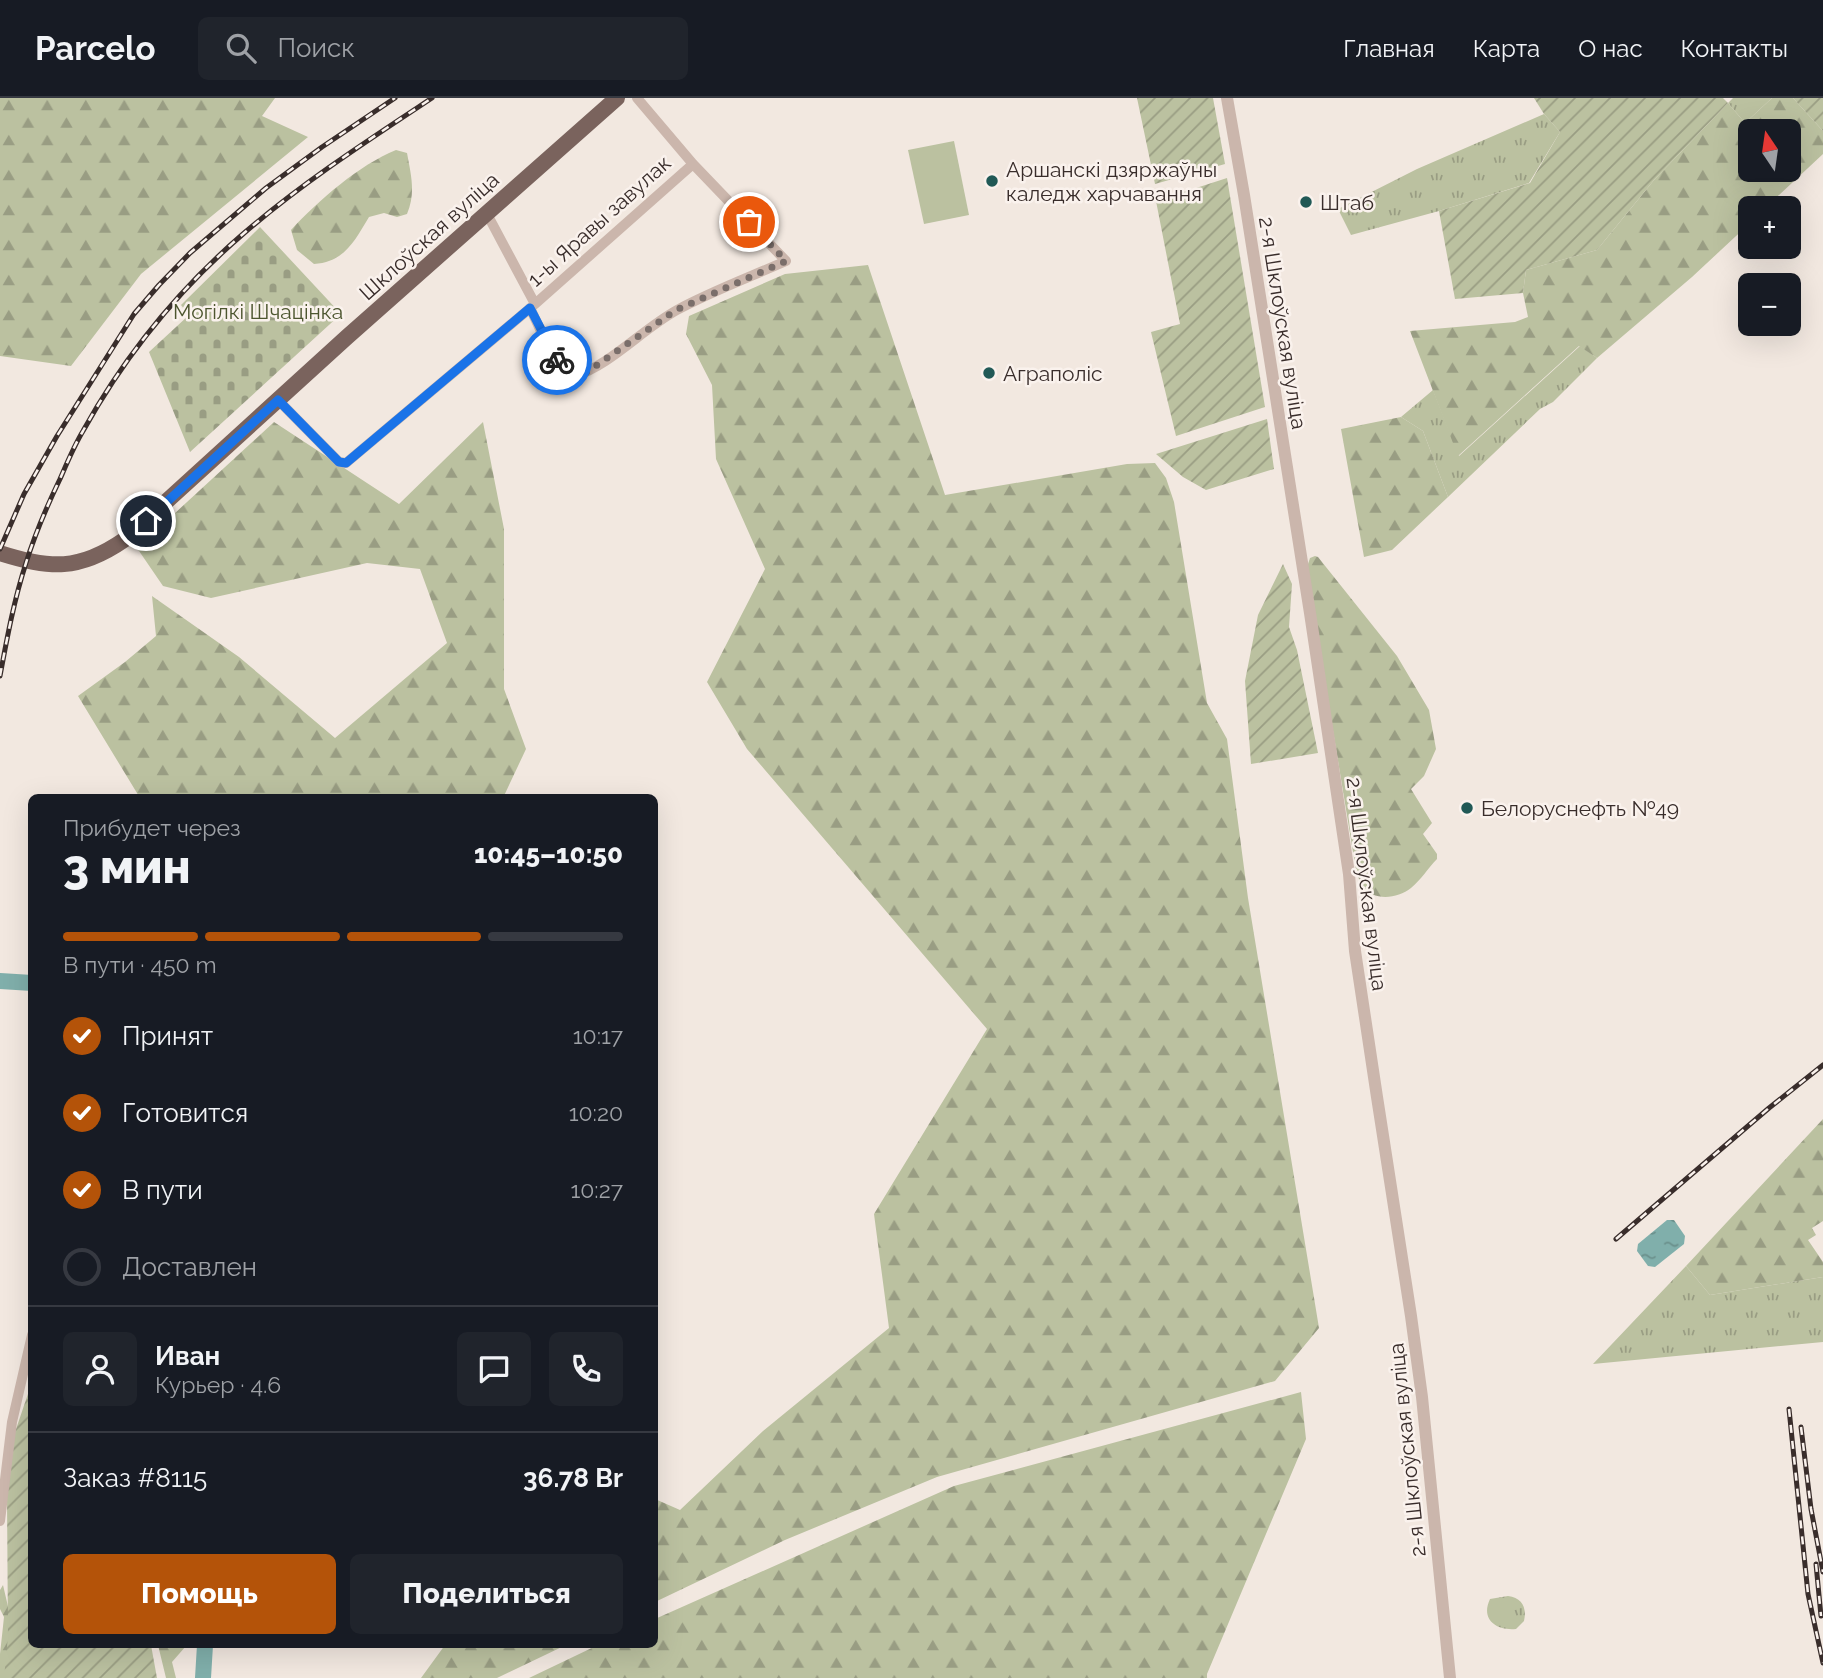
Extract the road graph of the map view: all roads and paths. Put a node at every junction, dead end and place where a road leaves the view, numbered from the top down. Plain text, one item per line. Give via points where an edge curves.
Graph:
1 (617, 98) edge
2 (637, 98) edge
3 (1227, 98) edge
4 (693, 164) junction
5 (486, 212) junction
6 (533, 306) junction
7 (278, 400) junction
8 (0, 553) edge
9 (28, 1352) edge
10 (0, 1521) edge
11 (1450, 1678) edge

1 - 5 main road, Шклоўская вуліца
2 - 4 street
3 - 11 street, 2-я Шклоўская вуліца via 1349,874 1355,951 1413,1330
4 - 6 street, 1-ы Яравы завулак
4 - 6 street via 786,261 676,310 605,361 573,377 553,354
5 - 6 street
5 - 7 main road, Шклоўская вуліца
6 - 7 street, 1-ы Яравы завулак via 346,463 339,462
7 - 8 main road, Шклоўская вуліца via 146,521 104,553 62,565 43,565
9 - 10 street via 12,1422

